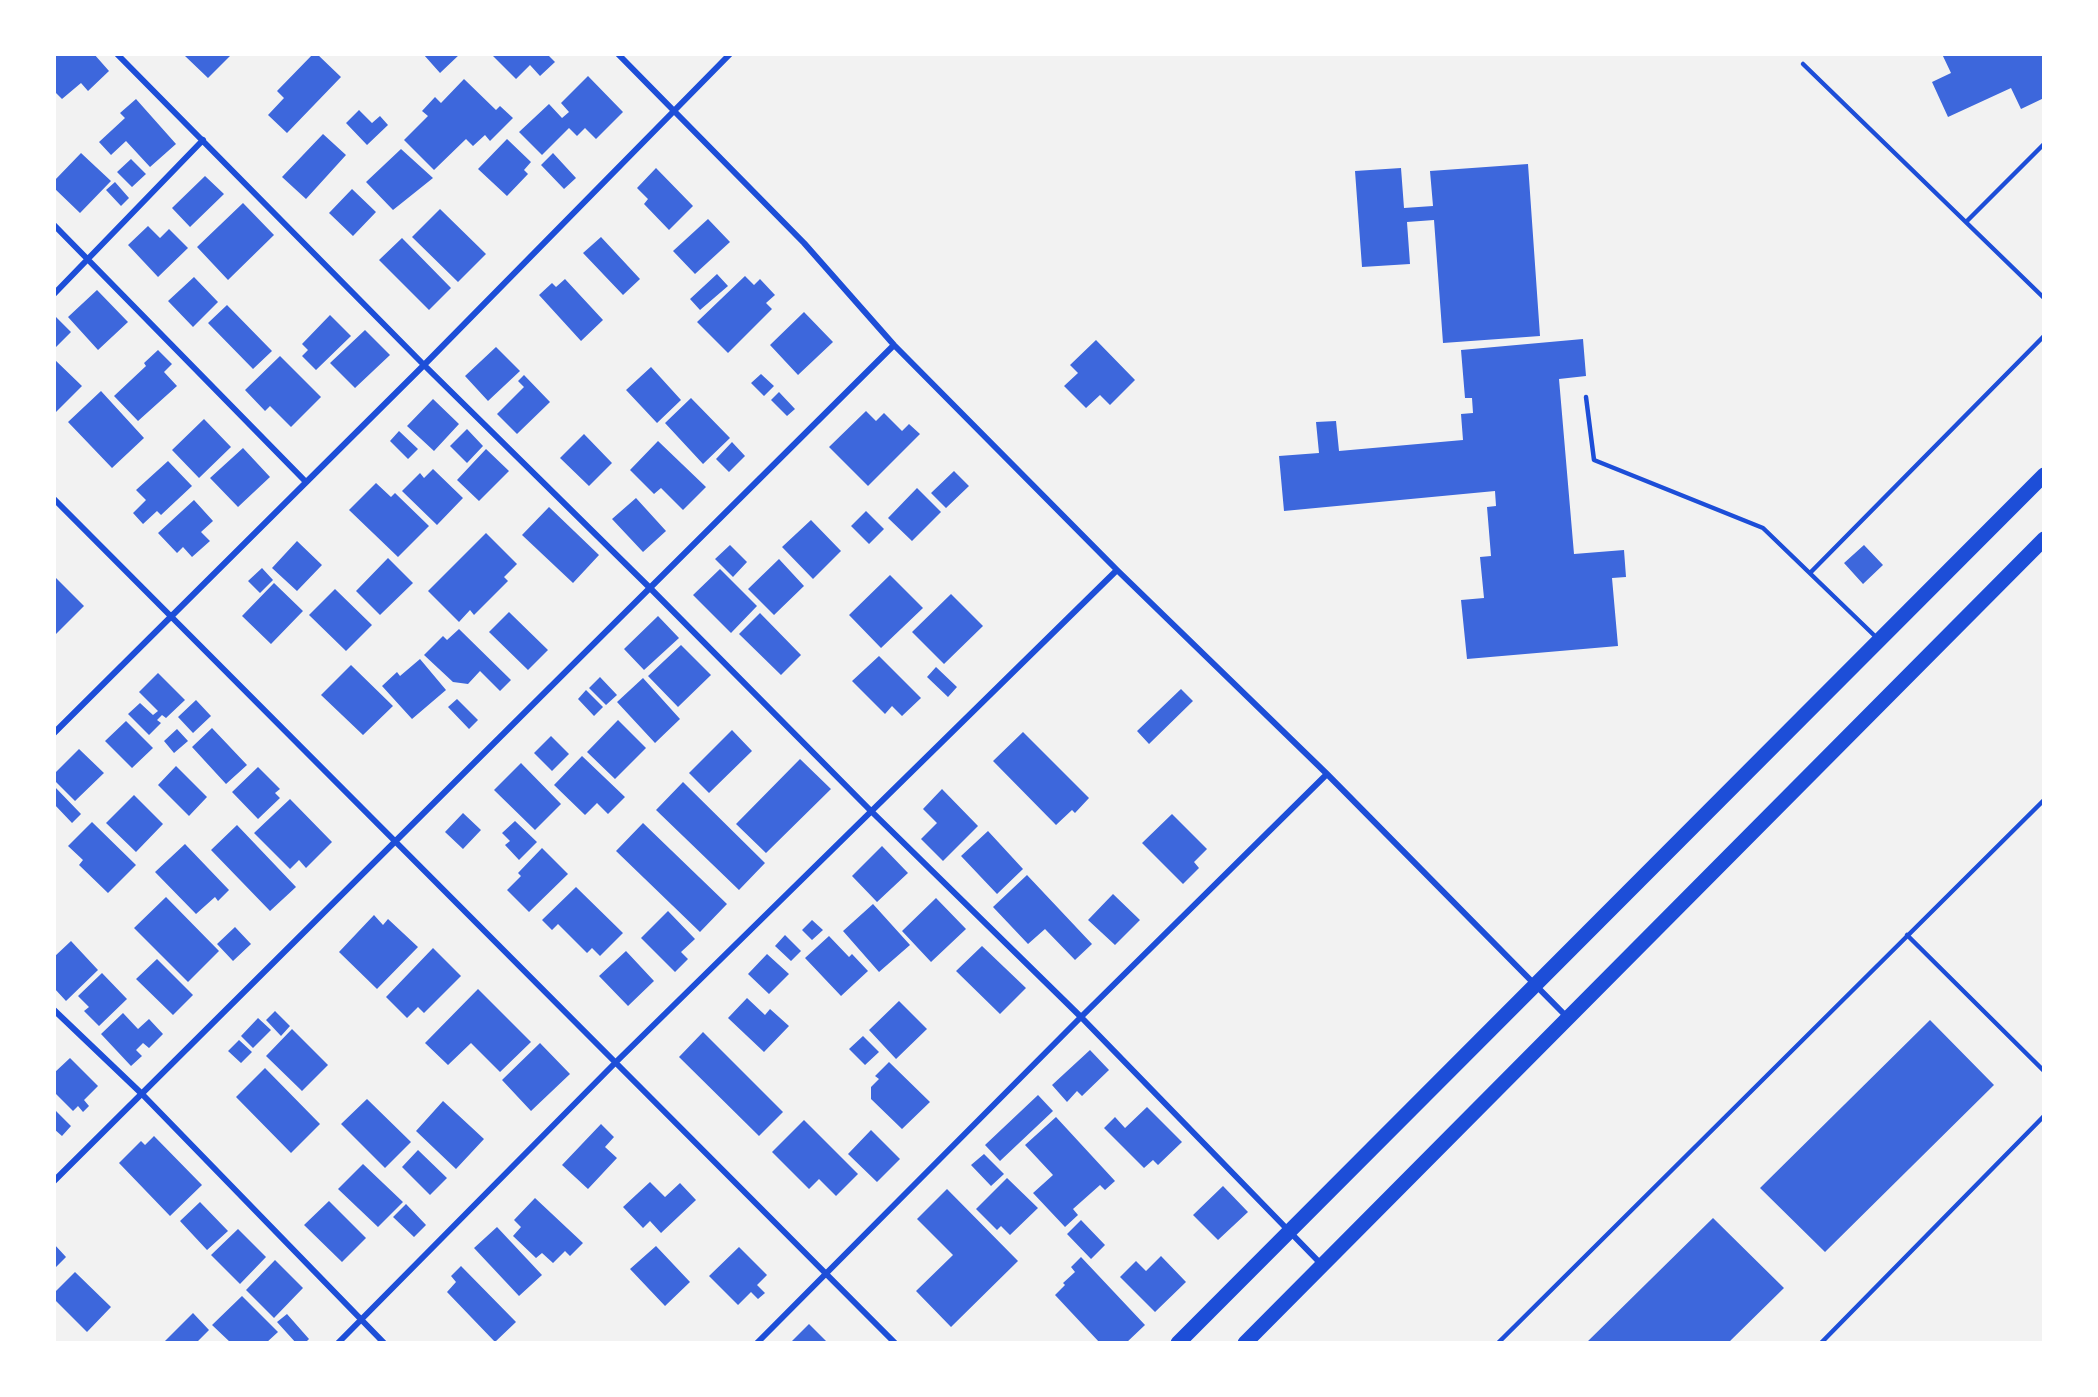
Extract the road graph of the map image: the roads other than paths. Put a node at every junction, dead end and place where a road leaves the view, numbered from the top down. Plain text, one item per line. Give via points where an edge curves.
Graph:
1 (117, 54) edge
2 (618, 54) edge
3 (730, 54) edge
4 (1803, 64) dead end
5 (674, 110) junction
6 (203, 140) junction
7 (2044, 144) edge
8 (1966, 222) junction
9 (54, 225) edge
10 (88, 259) junction
11 (54, 294) edge
12 (2044, 298) edge
13 (2044, 336) edge
14 (894, 345) junction
15 (424, 365) junction
16 (1586, 397) dead end
17 (2044, 475) edge
18 (306, 482) junction
19 (54, 499) edge
20 (2044, 539) edge
21 (1117, 570) junction
22 (1810, 573) junction
23 (649, 587) junction
24 (171, 615) junction
25 (1879, 640) junction
26 (54, 734) edge
27 (1327, 774) junction
28 (2044, 800) edge
29 (870, 810) junction
30 (395, 840) junction
31 (1907, 935) junction
32 (1535, 985) junction
33 (54, 1010) edge
34 (1082, 1017) junction
35 (1567, 1017) junction
36 (616, 1062) junction
37 (2044, 1071) edge
38 (142, 1094) junction
39 (2044, 1116) edge
40 (54, 1181) edge
41 (1290, 1232) junction
42 (1322, 1265) junction
43 (827, 1274) junction
44 (361, 1320) junction
45 (338, 1343) edge
46 (384, 1343) edge
47 (757, 1343) edge
48 (895, 1343) edge
49 (1179, 1343) edge
50 (1245, 1343) edge
51 (1498, 1343) edge
52 (1821, 1343) edge

1 - 6 street
2 - 5 street
3 - 5 street
4 - 8 lane
5 - 14 street via 804,243
5 - 15 street
6 - 10 street
6 - 15 street
7 - 8 lane
8 - 12 lane
9 - 10 street
10 - 11 street
10 - 18 street
13 - 22 lane
14 - 21 street
14 - 23 street
15 - 18 street
15 - 23 street
16 - 22 lane via 1594,460 1763,528
17 - 25 main road
18 - 24 street
19 - 24 street
20 - 35 main road
21 - 27 street
21 - 29 street
22 - 25 lane
23 - 29 street
23 - 30 street
24 - 26 street
24 - 30 street
25 - 32 main road
27 - 32 street
27 - 34 street
28 - 31 lane
29 - 34 street
29 - 36 street
30 - 36 street
30 - 38 street
31 - 37 lane
31 - 51 lane
32 - 35 street
32 - 41 main road
33 - 38 street
34 - 41 street
34 - 43 street
35 - 42 main road
36 - 43 street
36 - 44 street
38 - 40 street
38 - 44 street
39 - 52 lane
41 - 42 street
41 - 49 main road
42 - 50 main road
43 - 47 street
43 - 48 street
44 - 45 street
44 - 46 street

